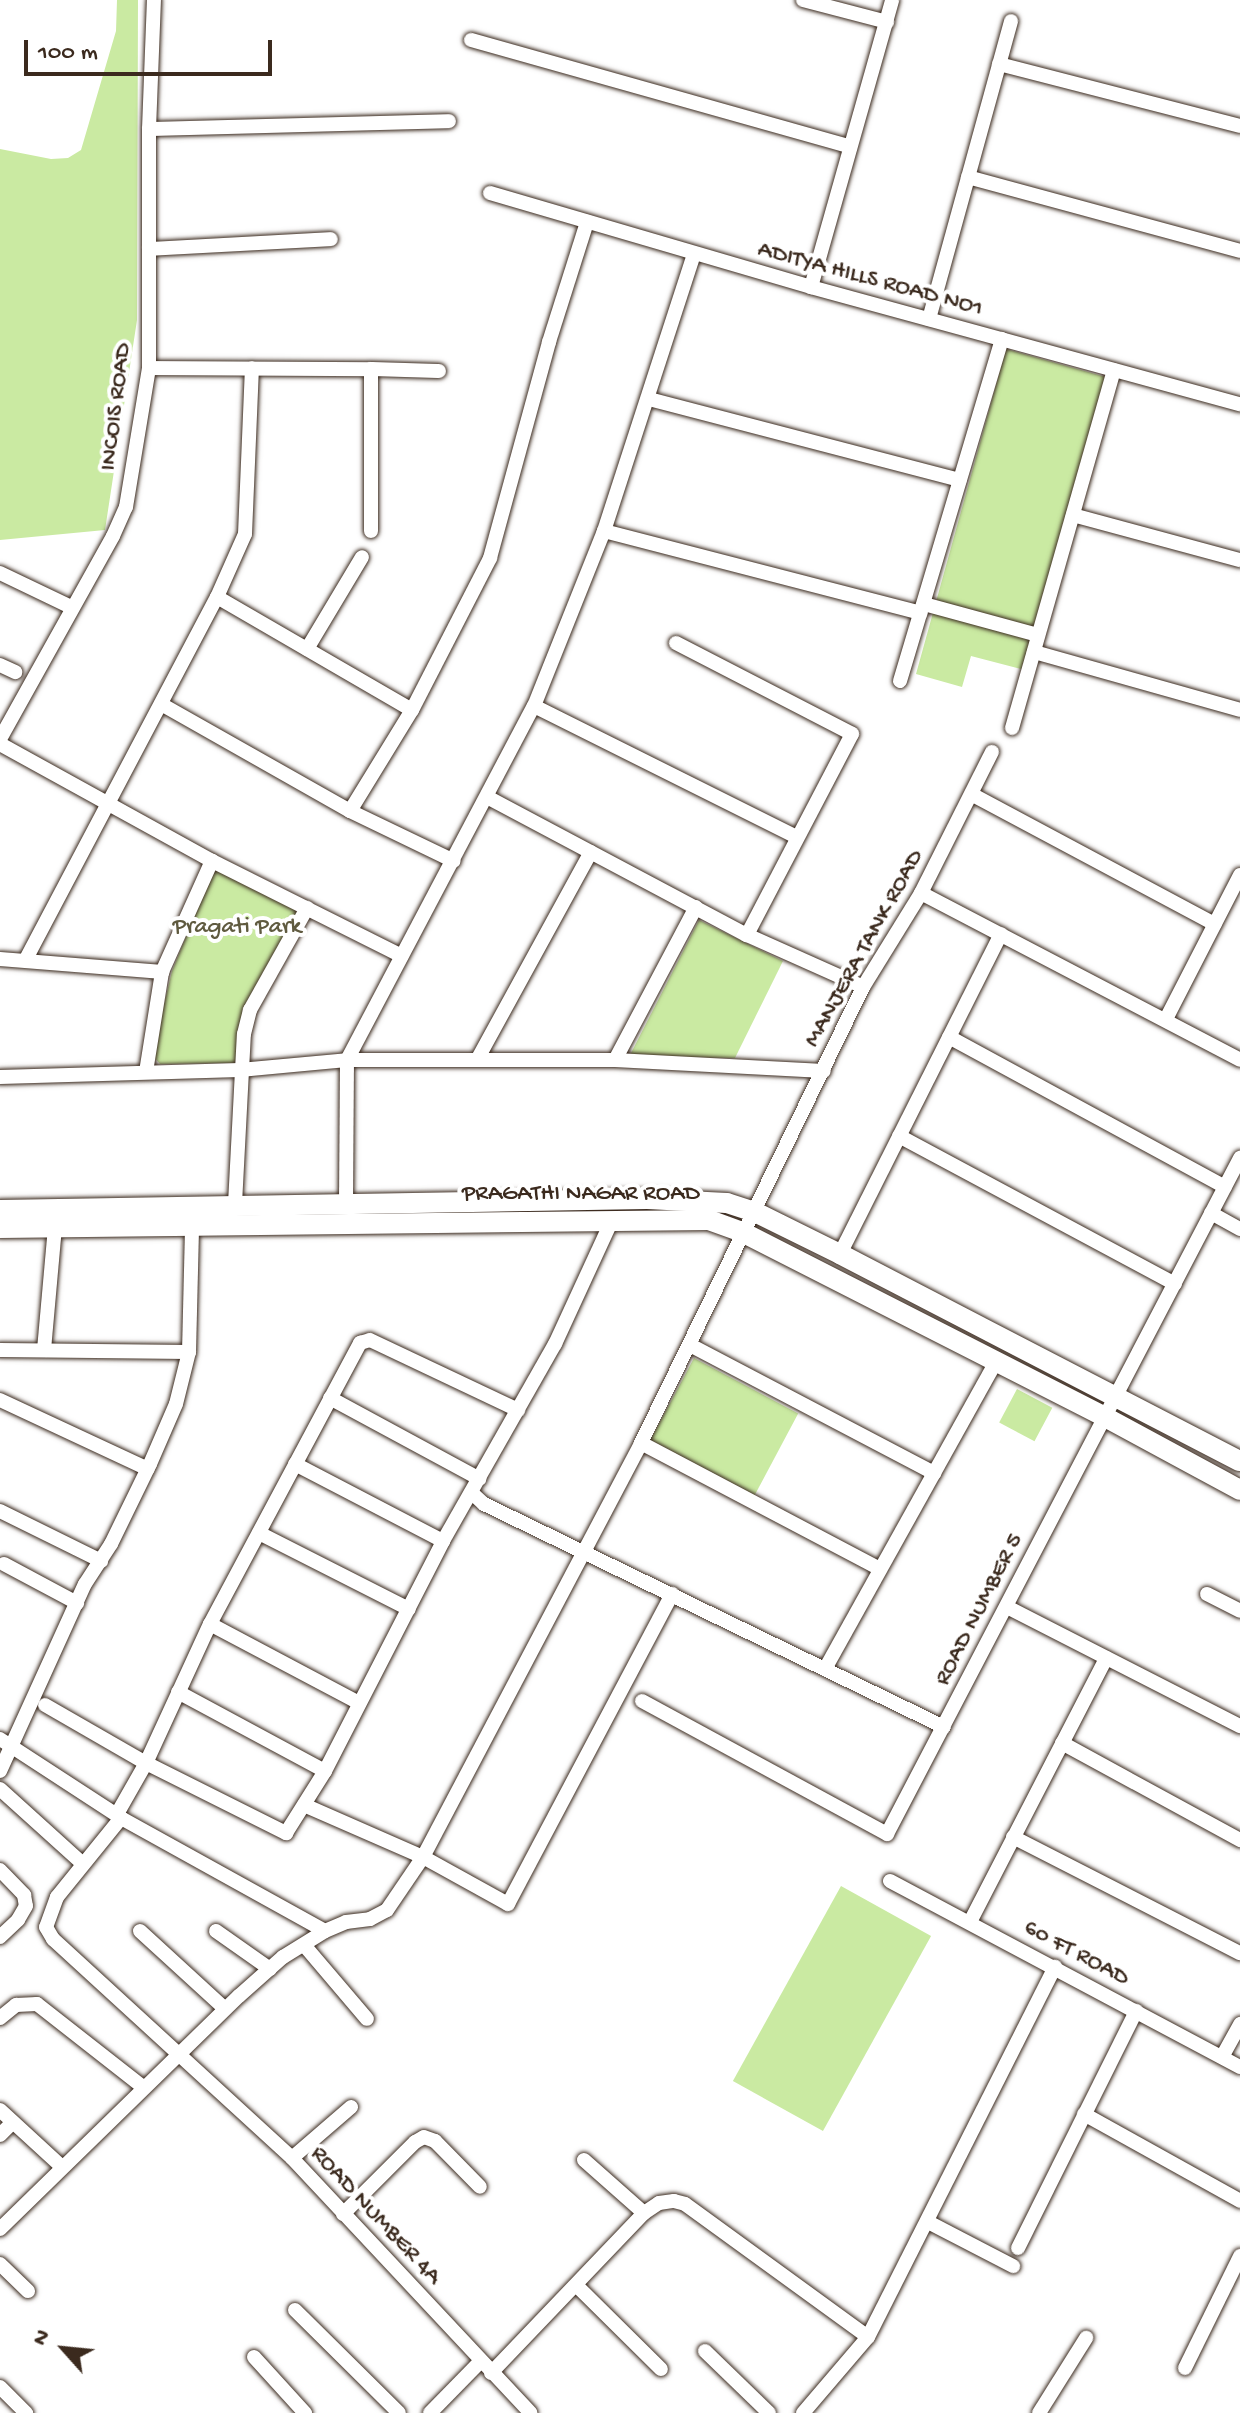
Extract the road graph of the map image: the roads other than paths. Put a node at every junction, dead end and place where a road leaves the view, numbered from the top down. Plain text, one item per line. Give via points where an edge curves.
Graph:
1 (154, 0) edge
2 (803, 0) edge
3 (892, 0) edge
4 (1011, 21) dead end
5 (887, 22) junction
6 (471, 40) dead end
7 (999, 64) junction
8 (449, 121) dead end
9 (1240, 126) edge
10 (149, 129) junction
11 (849, 146) junction
12 (968, 177) junction
13 (490, 193) dead end
14 (587, 222) junction
15 (331, 239) dead end
16 (149, 249) junction
17 (1240, 251) edge
18 (694, 254) junction
19 (811, 287) junction
20 (929, 319) junction
21 (1002, 339) junction
22 (149, 368) junction
23 (252, 368) junction
24 (371, 369) junction
25 (1114, 370) junction
26 (439, 371) dead end
27 (649, 399) junction
28 (1240, 404) edge
29 (960, 480) junction
30 (1073, 515) junction
31 (371, 531) dead end
32 (604, 531) junction
33 (362, 557) dead end
34 (1240, 560) edge
35 (0, 573) edge
36 (217, 597) junction
37 (71, 607) junction
38 (922, 609) junction
39 (1038, 635) junction
40 (676, 643) dead end
41 (307, 649) junction
42 (1034, 652) junction
43 (0, 665) edge
44 (15, 672) dead end
45 (900, 681) dead end
46 (161, 704) junction
47 (534, 706) junction
48 (412, 710) junction
49 (1240, 710) edge
50 (1012, 728) dead end
51 (0, 742) edge
52 (992, 752) dead end
53 (973, 795) junction
54 (487, 797) junction
55 (109, 803) junction
56 (350, 811) junction
57 (797, 837) junction
58 (591, 852) junction
59 (212, 861) junction
60 (454, 861) junction
61 (1240, 875) edge
62 (921, 893) junction
63 (696, 907) junction
64 (307, 908) junction
65 (1215, 924) junction
66 (1001, 934) junction
67 (747, 935) junction
68 (402, 956) junction
69 (0, 959) edge
70 (26, 959) junction
71 (162, 972) junction
72 (863, 987) junction
73 (1166, 1019) junction
74 (949, 1037) junction
75 (347, 1060) junction
76 (477, 1060) junction
77 (615, 1060) junction
78 (1240, 1060) edge
79 (240, 1070) junction
80 (824, 1071) junction
81 (146, 1072) junction
82 (0, 1077) edge
83 (899, 1136) junction
84 (1240, 1158) edge
85 (1225, 1187) junction
86 (346, 1203) junction
87 (235, 1204) junction
88 (0, 1210) edge
89 (755, 1212) junction
90 (1211, 1213) junction
91 (612, 1220) junction
92 (55, 1226) junction
93 (192, 1226) junction
94 (0, 1228) edge
95 (1240, 1229) edge
96 (744, 1233) junction
97 (840, 1254) junction
98 (1175, 1284) junction
99 (690, 1345) junction
100 (0, 1350) edge
101 (44, 1350) junction
102 (189, 1352) junction
103 (995, 1364) junction
104 (1117, 1395) junction
105 (330, 1398) junction
106 (0, 1400) edge
107 (518, 1410) junction
108 (1105, 1417) junction
109 (641, 1443) junction
110 (1240, 1461) edge
111 (295, 1464) junction
112 (148, 1469) junction
113 (934, 1473) junction
114 (480, 1479) junction
115 (1240, 1490) edge
116 (472, 1493) junction
117 (0, 1511) edge
118 (259, 1533) junction
119 (443, 1541) junction
120 (585, 1552) junction
121 (101, 1561) junction
122 (4, 1564) dead end
123 (880, 1569) junction
124 (672, 1594) junction
125 (1207, 1594) dead end
126 (77, 1603) junction
127 (1007, 1607) junction
128 (409, 1609) junction
129 (1240, 1611) edge
130 (210, 1624) junction
131 (1106, 1658) junction
132 (825, 1669) junction
133 (178, 1692) junction
134 (642, 1701) dead end
135 (359, 1703) junction
136 (45, 1705) dead end
137 (1240, 1726) edge
138 (944, 1727) junction
139 (6, 1742) edge
140 (1062, 1743) junction
141 (146, 1763) junction
142 (0, 1771) edge
143 (325, 1771) junction
144 (0, 1789) edge
145 (304, 1805) junction
146 (119, 1816) junction
147 (1013, 1837) junction
148 (1240, 1840) edge
149 (423, 1857) junction
150 (83, 1864) junction
151 (0, 1870) edge
152 (890, 1881) dead end
153 (970, 1922) junction
154 (140, 1931) dead end
155 (216, 1931) dead end
156 (325, 1931) junction
157 (0, 1937) edge
158 (304, 1945) junction
159 (1240, 1953) edge
160 (1055, 1967) junction
161 (270, 1969) junction
162 (225, 2009) junction
163 (1136, 2011) junction
164 (0, 2018) edge
165 (367, 2019) dead end
166 (1240, 2024) edge
167 (181, 2055) junction
168 (1222, 2057) junction
169 (1240, 2067) edge
170 (143, 2087) junction
171 (351, 2107) dead end
172 (0, 2110) edge
173 (1084, 2114) junction
174 (13, 2122) junction
175 (0, 2135) edge
176 (292, 2158) junction
177 (584, 2160) dead end
178 (61, 2166) junction
179 (480, 2187) dead end
180 (1240, 2201) edge
181 (644, 2213) junction
182 (343, 2214) junction
183 (928, 2222) junction
184 (0, 2229) edge
185 (1018, 2248) dead end
186 (1240, 2256) edge
187 (0, 2264) edge
188 (1013, 2266) dead end
189 (577, 2286) junction
190 (28, 2291) dead end
191 (295, 2310) dead end
192 (868, 2337) junction
193 (1086, 2338) dead end
194 (705, 2351) dead end
195 (254, 2357) dead end
196 (485, 2367) junction
197 (1185, 2368) dead end
198 (661, 2369) dead end
199 (0, 2387) edge
200 (26, 2413) edge
201 (305, 2413) edge
202 (399, 2413) edge
203 (430, 2413) edge
204 (531, 2413) edge
205 (769, 2413) edge
206 (803, 2413) edge
207 (1039, 2413) edge

1 - 10 street, INCOIS ROAD
2 - 5 street
3 - 5 street
4 - 7 street
5 - 11 street
6 - 11 street
7 - 9 street
7 - 12 street
8 - 10 street
10 - 16 street, INCOIS ROAD
11 - 19 street
12 - 17 street
12 - 20 street
13 - 14 street, ADITYA HILLS ROAD NO1
14 - 18 street, ADITYA HILLS ROAD NO1
14 - 48 street via 490,558
15 - 16 street
16 - 22 street, INCOIS ROAD
18 - 19 street, ADITYA HILLS ROAD NO1
18 - 27 street
19 - 20 street, ADITYA HILLS ROAD NO1
20 - 21 street, ADITYA HILLS ROAD NO1
21 - 25 street, ADITYA HILLS ROAD NO1
21 - 29 street
22 - 23 street
22 - 37 street, INCOIS ROAD via 126,507
23 - 24 street
23 - 36 street via 245,534
24 - 26 street
24 - 31 street
25 - 28 street, ADITYA HILLS ROAD NO1
25 - 30 street
27 - 29 street
27 - 32 street
29 - 38 street
30 - 34 street
30 - 39 street
32 - 38 street
32 - 47 street
33 - 41 street
35 - 37 street
36 - 41 street
36 - 46 street
37 - 51 street, INCOIS ROAD
38 - 39 street
38 - 45 street
39 - 42 street
40 - 57 street via 852,734
41 - 48 street
42 - 49 street
42 - 50 street
43 - 44 street
46 - 55 street
46 - 56 street
47 - 54 street
47 - 57 street
48 - 56 street
51 - 55 street
52 - 53 street, MANJERA TANK ROAD
53 - 62 street, MANJERA TANK ROAD
53 - 65 street
54 - 58 street
54 - 60 street
55 - 59 street
55 - 70 street
56 - 60 street
57 - 67 street
58 - 63 street
58 - 76 street
59 - 64 street
59 - 71 street
60 - 68 street
61 - 65 street
62 - 66 street
62 - 72 street, MANJERA TANK ROAD
63 - 67 street
63 - 77 street
64 - 68 street
64 - 79 street via 250,1010
65 - 73 street
66 - 73 street
66 - 74 street
67 - 72 street
68 - 75 street
69 - 70 street
70 - 71 street
71 - 81 street
72 - 80 street, MANJERA TANK ROAD
73 - 78 street
74 - 83 street
74 - 85 street
75 - 76 street
75 - 79 street
75 - 86 street
76 - 77 street
77 - 80 street
79 - 81 street
79 - 87 street
80 - 89 street, MANJERA TANK ROAD
81 - 82 street
83 - 97 street
83 - 98 street
84 - 85 street, ROAD NUMBER 5
85 - 90 street, ROAD NUMBER 5
86 - 87 main road, PRAGATHI NAGAR ROAD
86 - 89 main road, PRAGATHI NAGAR ROAD via 647,1199 727,1203
87 - 88 main road, PRAGATHI NAGAR ROAD
89 - 96 street, MANJERA TANK ROAD
89 - 97 main road, PRAGATHI NAGAR ROAD
90 - 95 street
90 - 98 street, ROAD NUMBER 5
91 - 93 main road, PRAGATHI NAGAR ROAD
91 - 96 main road, PRAGATHI NAGAR ROAD via 709,1220
91 - 107 street
92 - 93 main road, PRAGATHI NAGAR ROAD
92 - 94 main road, PRAGATHI NAGAR ROAD
92 - 101 street
93 - 102 street
96 - 99 street, MANJERA TANK ROAD
96 - 103 main road, PRAGATHI NAGAR ROAD
97 - 104 main road, PRAGATHI NAGAR ROAD
98 - 104 street, ROAD NUMBER 5
99 - 109 street, MANJERA TANK ROAD
99 - 113 street
100 - 101 street
101 - 102 street
102 - 112 street via 176,1404
103 - 108 main road, PRAGATHI NAGAR ROAD
103 - 113 street
104 - 108 street, ROAD NUMBER 5
104 - 110 main road, PRAGATHI NAGAR ROAD
105 - 107 street via 356,1350 370,1340
105 - 111 street
105 - 114 street
106 - 112 street
107 - 114 street
108 - 115 main road, PRAGATHI NAGAR ROAD
108 - 127 street, ROAD NUMBER 5
109 - 120 street, MANJERA TANK ROAD
109 - 123 street
111 - 118 street
111 - 119 street
112 - 121 street
113 - 123 street
114 - 116 street
116 - 119 street
116 - 120 street via 484,1504
117 - 121 street
118 - 128 street
118 - 130 street
119 - 128 street
120 - 124 street
120 - 149 street, MANJERA TANK ROAD
121 - 126 street
122 - 126 street
123 - 132 street
124 - 132 street
124 - 149 street via 508,1904
125 - 129 street
126 - 139 street
127 - 131 street
127 - 138 street, ROAD NUMBER 5
128 - 135 street
130 - 133 street
130 - 135 street
131 - 137 street
131 - 140 street
132 - 138 street
133 - 141 street
133 - 143 street
134 - 138 street, ROAD NUMBER 5 via 887,1834
135 - 143 street
136 - 141 street
139 - 142 street
139 - 146 street
140 - 147 street
140 - 148 street
141 - 145 street via 286,1833
141 - 146 street
143 - 145 street
144 - 150 street
145 - 149 street
146 - 150 street
146 - 156 street
147 - 153 street
147 - 159 street
149 - 156 street, MANJERA TANK ROAD via 387,1910
150 - 167 street, ROAD NUMBER 4A via 57,1897 46,1927
151 - 157 street via 24,1895 26,1906
152 - 153 street, 60 FT ROAD
153 - 160 street, 60 FT ROAD
154 - 162 street
155 - 161 street
156 - 158 street, MANJERA TANK ROAD
158 - 161 street, MANJERA TANK ROAD
158 - 165 street
160 - 163 street, 60 FT ROAD
160 - 183 street
161 - 162 street, MANJERA TANK ROAD
162 - 167 street, MANJERA TANK ROAD
163 - 168 street, 60 FT ROAD
163 - 173 street
164 - 170 street via 16,2005 37,2004
166 - 168 street
167 - 170 street, MANJERA TANK ROAD
167 - 176 street, ROAD NUMBER 4A
168 - 169 street, 60 FT ROAD
170 - 178 street, MANJERA TANK ROAD
171 - 176 street
172 - 174 street
173 - 180 street
173 - 185 street
174 - 175 street
174 - 178 street
176 - 182 street, ROAD NUMBER 4A
177 - 181 street
178 - 184 street, MANJERA TANK ROAD
179 - 182 street via 435,2141 424,2137
181 - 189 street
181 - 192 street via 659,2203 685,2204
182 - 196 street, ROAD NUMBER 4A
183 - 188 street
183 - 192 street
186 - 197 street
187 - 190 street
189 - 196 street
189 - 198 street
191 - 202 street
192 - 206 street
193 - 207 street
194 - 205 street
195 - 201 street
196 - 203 street
196 - 204 street, ROAD NUMBER 4A
199 - 200 street

